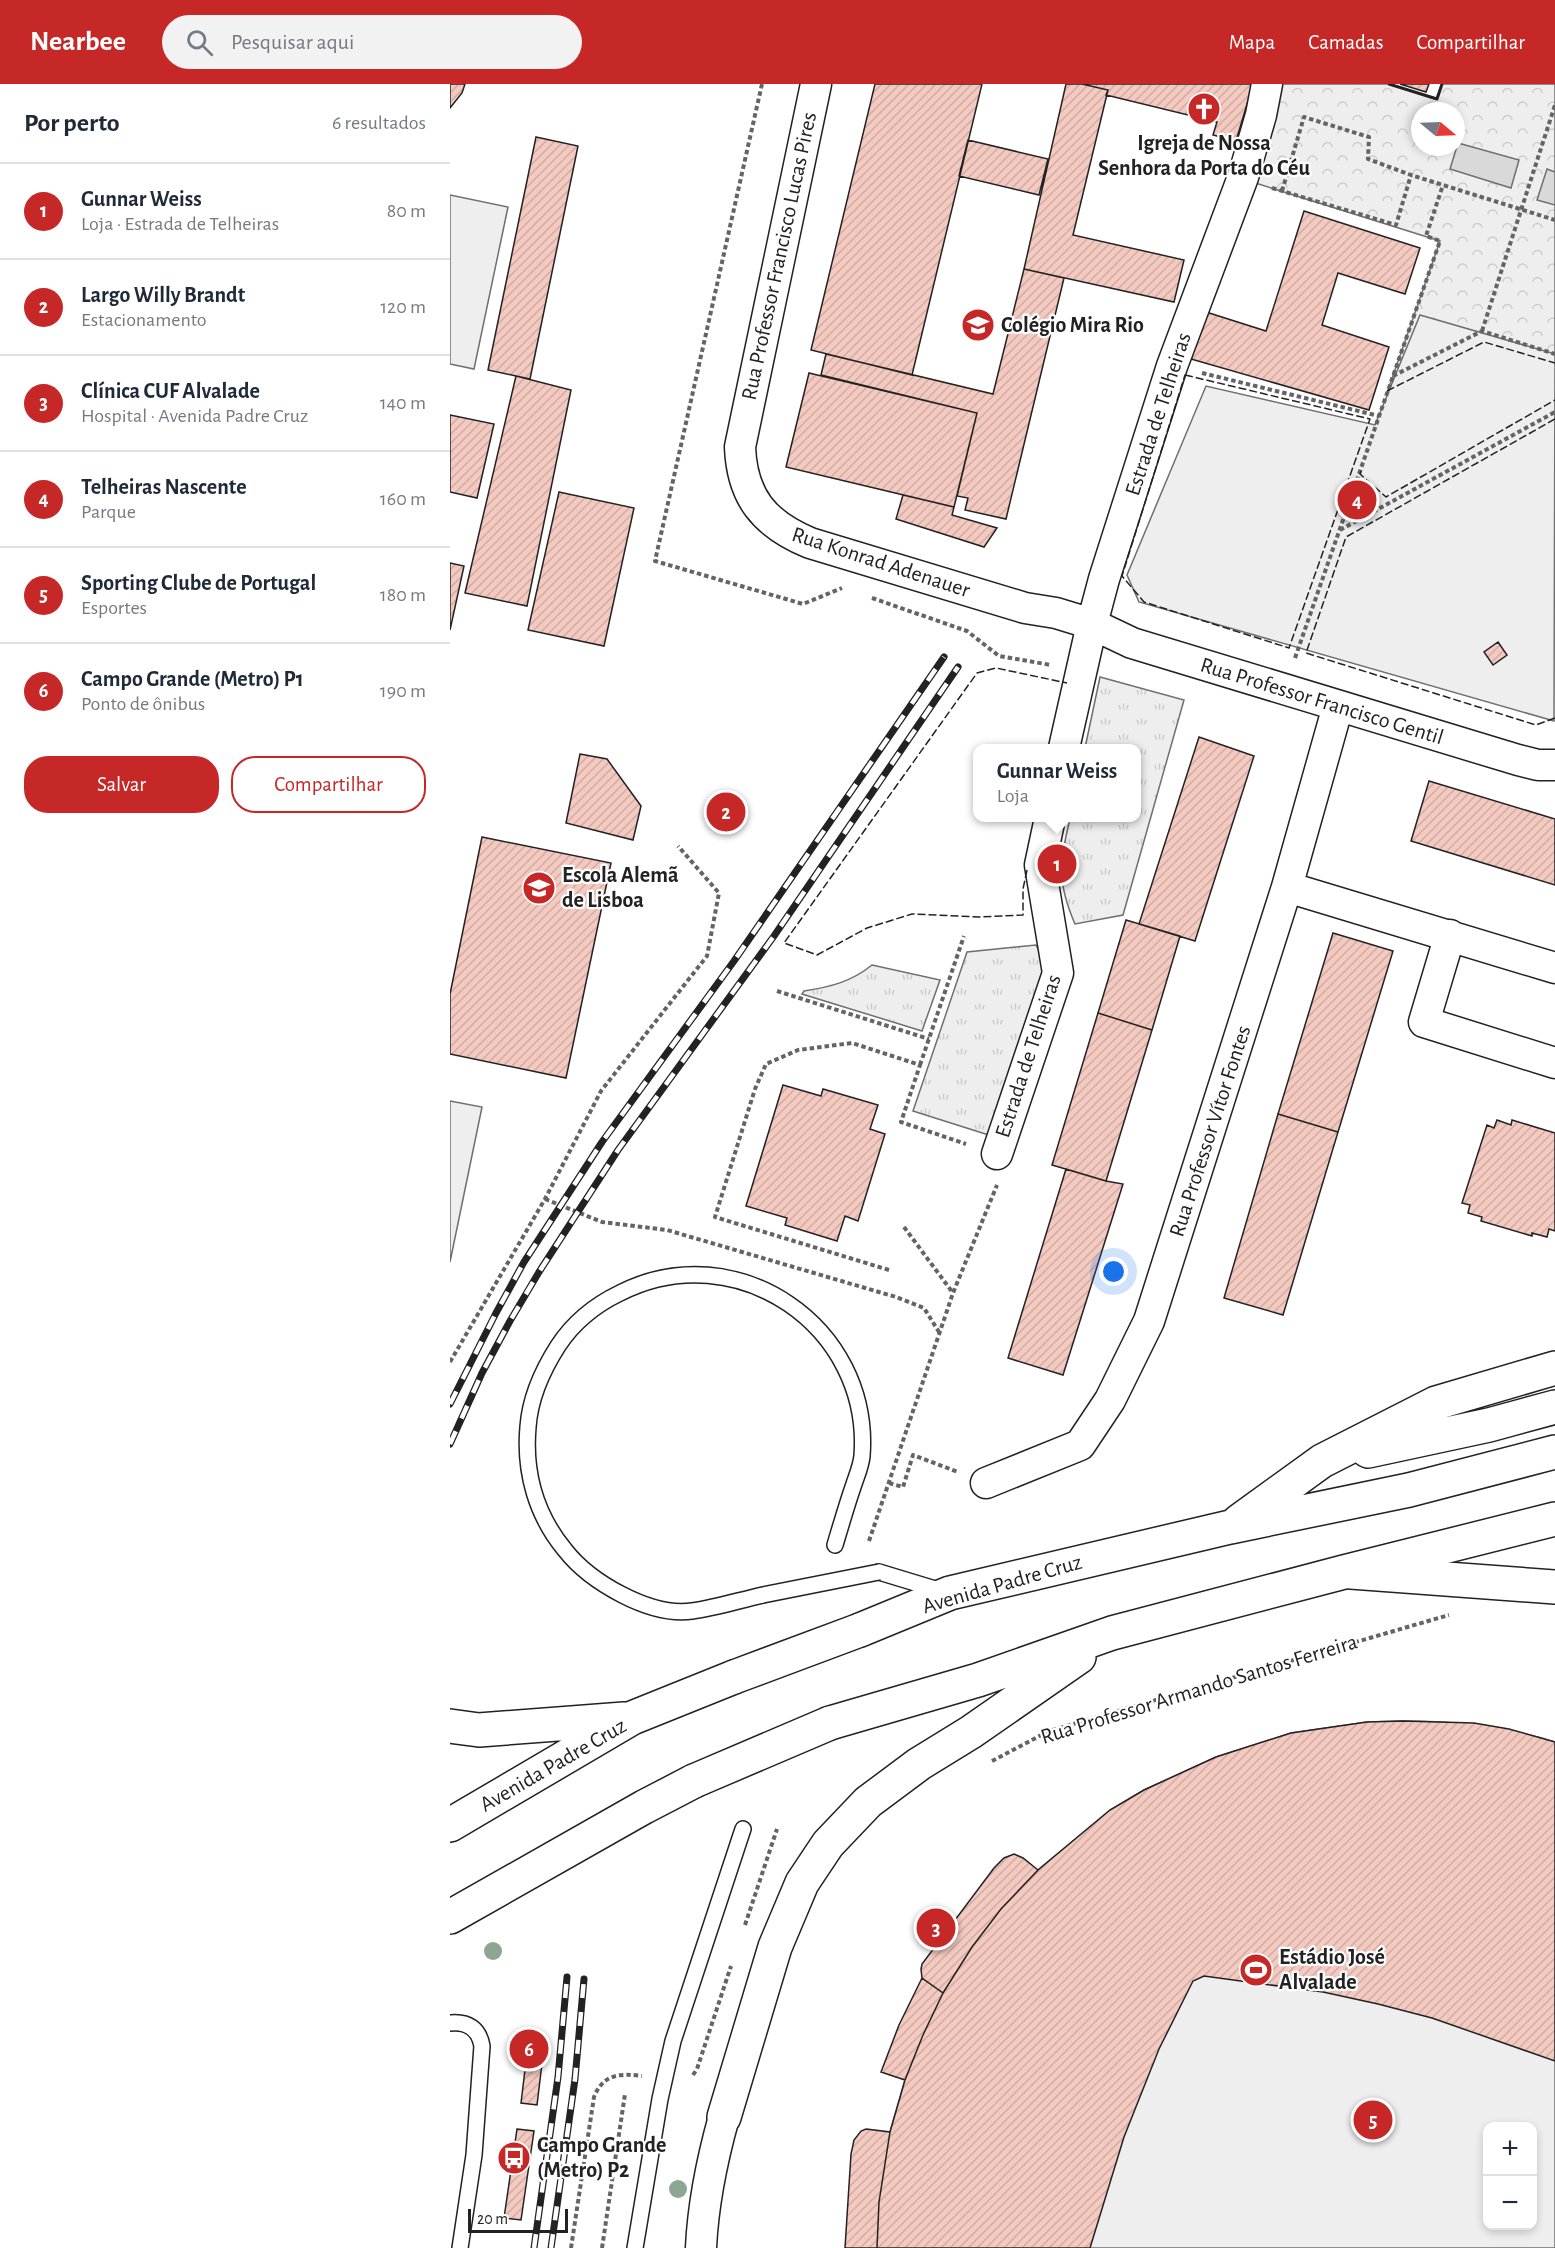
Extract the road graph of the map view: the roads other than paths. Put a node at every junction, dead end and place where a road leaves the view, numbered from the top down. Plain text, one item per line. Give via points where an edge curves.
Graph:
1 (816, 84) edge
2 (1267, 84) edge
3 (742, 428) joint
4 (1092, 624) junction
5 (1338, 706) junction
6 (1065, 744) edge
7 (1555, 765) edge
8 (1049, 822) edge
9 (1287, 887) junction
10 (1450, 935) junction
11 (1555, 968) edge
12 (1555, 1063) edge
13 (997, 1154) road end
14 (1555, 1368) edge
15 (1555, 1407) edge
16 (1555, 1452) edge
17 (1322, 1461) junction
18 (987, 1484) road end
19 (1555, 1519) edge
20 (1230, 1527) junction
21 (835, 1545) dead end
22 (1344, 1572) junction
23 (1555, 1587) edge
24 (950, 1593) junction
25 (1112, 1633) junction
26 (632, 1718) junction
27 (450, 1726) edge
28 (450, 1825) edge
29 (742, 1829) dead end
30 (453, 1915) edge
31 (450, 2023) edge
32 (724, 2117) joint
33 (460, 2248) edge
34 (635, 2248) edge
35 (701, 2248) edge

1 - 3 street, Rua Professor Francisco Lucas Pires
2 - 4 street, Estrada de Telheiras via 1243,177 1172,366
3 - 4 street, Rua Konrad Adenauer via 741,464 749,490 763,513 791,535 1025,608
4 - 5 street, Rua Professor Francisco Gentil via 1132,643
4 - 6 street, Estrada de Telheiras
5 - 7 street, Rua Professor Francisco Gentil via 1518,760
5 - 9 street, Rua Professor Vítor Fontes
8 - 13 street, Estrada de Telheiras via 1040,865 1059,973
9 - 10 street
9 - 18 street, Rua Professor Vítor Fontes via 1149,1321 1110,1400 1080,1445
10 - 11 street
10 - 12 street via 1424,1022
14 - 17 main road via 1436,1403
15 - 17 main road
16 - 20 main road, Avenida Padre Cruz via 1409,1490
17 - 20 main road
19 - 22 main road
20 - 24 main road, Avenida Padre Cruz
21 - 24 lane, bridge via 862,1459 858,1402 835,1349 795,1308 744,1282 716,1276 660,1278 606,1299 564,1337 536,1388 526,1444 529,1473 536,1501 549,1527 585,1571 608,1588 661,1609 690,1612 879,1572
22 - 23 main road
22 - 25 main road
24 - 26 main road, Avenida Padre Cruz, bridge
25 - 30 main road, bridge via 978,1680 830,1723 694,1781
25 - 32 main road via 910,1770 868,1802 828,1844 802,1883 775,1947
26 - 27 main road via 479,1730
26 - 28 main road, Avenida Padre Cruz
29 - 34 lane via 673,2041
31 - 33 lane via 471,2026 480,2034 482,2046 474,2156
32 - 35 street via 710,2168

